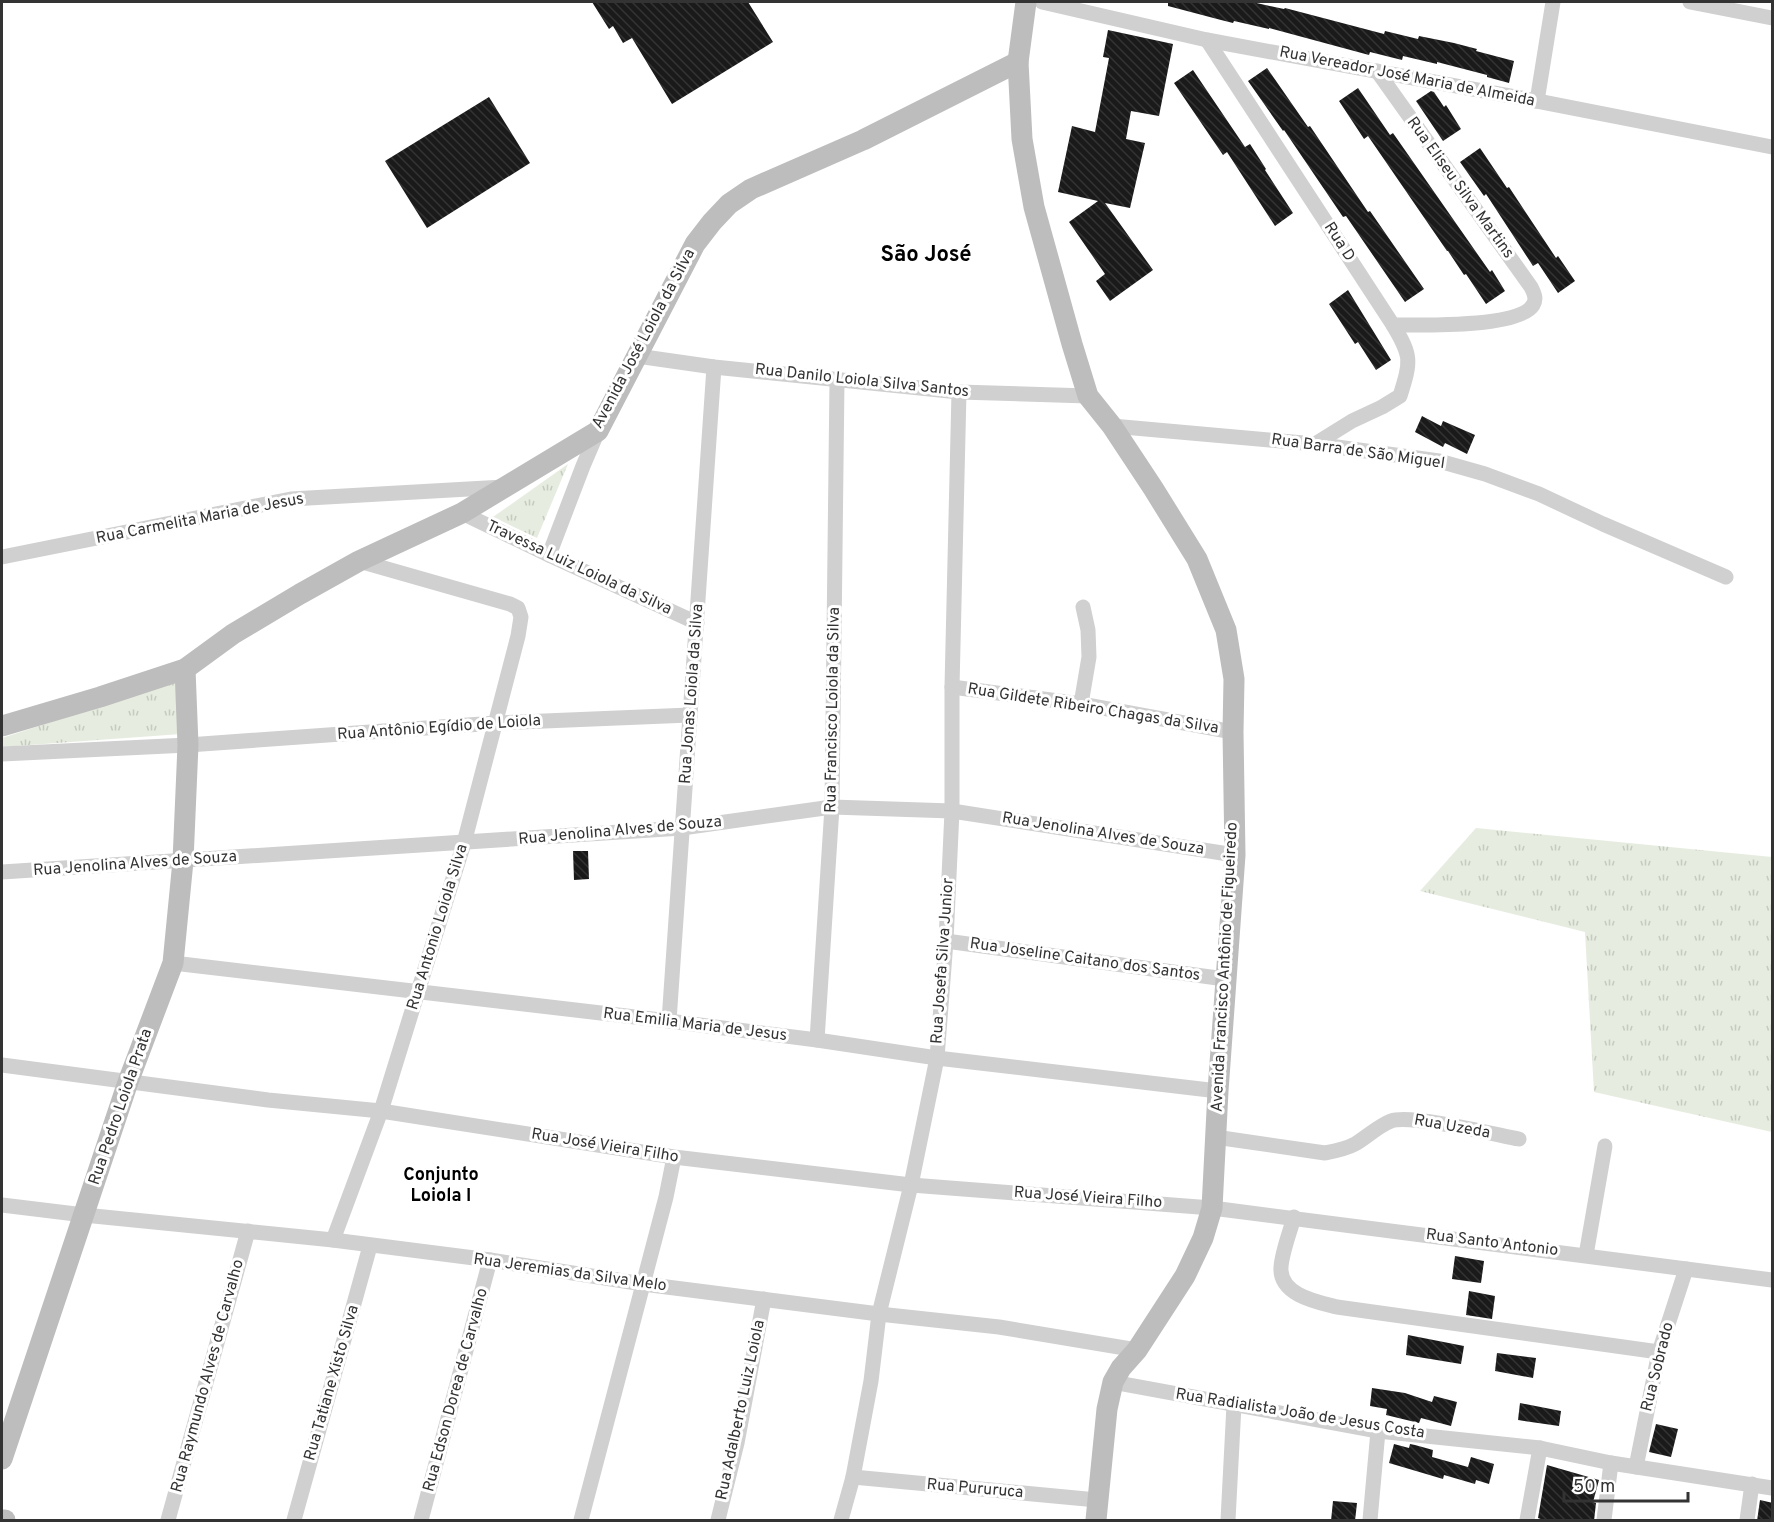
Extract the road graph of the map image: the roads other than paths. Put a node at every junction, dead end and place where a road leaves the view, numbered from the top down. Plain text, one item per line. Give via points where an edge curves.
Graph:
1 (1026, 2) edge
2 (1042, 2) edge
3 (1553, 2) edge
4 (1690, 2) edge
5 (1773, 18) edge
6 (1207, 40) junction
7 (1018, 62) junction
8 (1377, 71) junction
9 (1537, 101) junction
10 (1773, 147) edge
11 (1393, 325) junction
12 (637, 356) junction
13 (714, 367) junction
14 (837, 380) junction
15 (959, 392) junction
16 (1088, 396) junction
17 (1112, 426) junction
18 (598, 431) junction
19 (1315, 444) junction
20 (507, 486) junction
21 (462, 513) junction
22 (549, 555) junction
23 (2, 557) edge
24 (359, 561) junction
25 (1726, 577) dead end
26 (1083, 607) dead end
27 (697, 623) junction
28 (185, 669) junction
29 (952, 687) junction
30 (1081, 704) junction
31 (690, 715) junction
32 (496, 723) junction
33 (2, 726) edge
34 (1233, 732) junction
35 (188, 745) junction
36 (2, 754) edge
37 (832, 807) junction
38 (952, 810) junction
39 (682, 828) junction
40 (464, 843) junction
41 (1235, 855) junction
42 (183, 861) junction
43 (2, 872) edge
44 (946, 941) junction
45 (172, 963) junction
46 (1225, 980) junction
47 (417, 991) junction
48 (669, 1022) junction
49 (817, 1040) junction
50 (937, 1058) junction
51 (2, 1065) edge
52 (128, 1082) junction
53 (1218, 1091) junction
54 (381, 1110) junction
55 (1215, 1137) junction
56 (1519, 1139) dead end
57 (1605, 1146) dead end
58 (674, 1157) junction
59 (911, 1185) junction
60 (2, 1205) edge
61 (1212, 1208) junction
62 (84, 1215) junction
63 (1294, 1217) junction
64 (248, 1231) junction
65 (333, 1240) junction
66 (370, 1246) junction
67 (1586, 1255) junction
68 (490, 1260) junction
69 (1686, 1269) junction
70 (1773, 1280) edge
71 (643, 1284) junction
72 (764, 1299) junction
73 (879, 1314) junction
74 (1137, 1350) junction
75 (1659, 1352) junction
76 (1113, 1382) junction
77 (1234, 1405) junction
78 (1378, 1431) junction
79 (1540, 1448) junction
80 (2, 1459) edge
81 (1611, 1463) junction
82 (1636, 1467) junction
83 (853, 1477) junction
84 (1752, 1484) junction
85 (1773, 1488) edge
86 (1096, 1510) edge
87 (168, 1521) edge
88 (294, 1521) edge
89 (421, 1521) edge
90 (581, 1521) edge
91 (718, 1521) edge
92 (841, 1521) edge
93 (1228, 1521) edge
94 (1370, 1521) edge
95 (1527, 1521) edge
96 (1604, 1521) edge
97 (1747, 1521) edge

1 - 7 street, Avenida Francisco Antônio de Figueiredo
2 - 6 street, Rua Vereador José Maria de Almeida
3 - 9 street
4 - 5 street
6 - 8 street, Rua Vereador José Maria de Almeida
6 - 11 street, Rua D
7 - 12 street, Avenida José Loiola da Silva via 863,140 751,189 729,204 696,243
7 - 16 street, Avenida Francisco Antônio de Figueiredo via 1022,139 1034,207
8 - 9 street, Rua Vereador José Maria de Almeida
8 - 11 street, Rua Eliseu Silva Martins via 1535,295 1532,307 1524,312 1476,324
9 - 10 street, Rua Vereador José Maria de Almeida
11 - 19 street, Rua D via 1409,360 1400,396
12 - 13 street, Rua Danilo Loiola Silva Santos
12 - 18 street, Avenida José Loiola da Silva
13 - 14 street, Rua Danilo Loiola Silva Santos
13 - 27 street, Rua Jonas Loiola da Silva
14 - 15 street, Rua Danilo Loiola Silva Santos
14 - 37 street, Rua Francisco Loiola da Silva
15 - 16 street, Rua Danilo Loiola Silva Santos
15 - 29 street, Rua Josefa Silva Junior
16 - 17 street, Avenida Francisco Antônio de Figueiredo
17 - 19 street, Rua Barra de São Miguel
17 - 34 street, Avenida Francisco Antônio de Figueiredo via 1197,559 1215,601 1226,630 1234,679
18 - 20 street, Avenida José Loiola da Silva
18 - 22 street
19 - 25 street, Rua Barra de São Miguel via 1439,461 1485,474
20 - 21 street, Avenida José Loiola da Silva
20 - 23 street, Rua Carmelita Maria de Jesus via 291,499
21 - 22 street, Travessa Luiz Loiola da Silva
21 - 24 street, Avenida José Loiola da Silva
22 - 27 street, Travessa Luiz Loiola da Silva
24 - 28 street, Avenida José Loiola da Silva via 233,634
24 - 32 street, Rua Antonio Loiola Silva via 518,608 520,626
26 - 30 street via 1089,657
27 - 31 street, Rua Jonas Loiola da Silva
28 - 33 street, Avenida José Loiola da Silva
28 - 35 street, Rua Pedro Loiola Prata
29 - 30 street, Rua Gildete Ribeiro Chagas da Silva
29 - 38 street, Rua Josefa Silva Junior
30 - 34 street, Rua Gildete Ribeiro Chagas da Silva
31 - 32 street, Rua Antônio Egídio de Loiola
31 - 39 street, Rua Jonas Loiola da Silva
32 - 35 street, Rua Antônio Egídio de Loiola
32 - 40 street, Rua Antonio Loiola Silva
34 - 41 street, Avenida Francisco Antônio de Figueiredo
35 - 36 street, Rua Antônio Egídio de Loiola
35 - 42 street, Rua Pedro Loiola Prata
37 - 38 street, Rua Jenolina Alves de Souza
37 - 39 street, Rua Jenolina Alves de Souza
37 - 49 street, Rua Francisco Loiola da Silva
38 - 41 street, Rua Jenolina Alves de Souza
38 - 44 street, Rua Josefa Silva Junior
39 - 40 street, Rua Jenolina Alves de Souza
39 - 48 street, Rua Jonas Loiola da Silva
40 - 42 street, Rua Jenolina Alves de Souza
40 - 47 street, Rua Antonio Loiola Silva
41 - 46 street, Avenida Francisco Antônio de Figueiredo
42 - 43 street, Rua Jenolina Alves de Souza
42 - 45 street, Rua Pedro Loiola Prata
44 - 46 street, Rua Joseline Caitano dos Santos
44 - 50 street, Rua Josefa Silva Junior
45 - 47 street, Rua Emilia Maria de Jesus
45 - 52 street, Rua Pedro Loiola Prata
46 - 53 street, Avenida Francisco Antônio de Figueiredo
47 - 48 street, Rua Emilia Maria de Jesus
47 - 54 street, Rua Antonio Loiola Silva
48 - 49 street, Rua Emilia Maria de Jesus
49 - 50 street, Rua Emilia Maria de Jesus
50 - 53 street, Rua Emilia Maria de Jesus
50 - 59 street, Rua Josefa Silva Junior
51 - 52 street, Rua José Vieira Filho
52 - 54 street, Rua José Vieira Filho
52 - 62 street, Rua Pedro Loiola Prata
53 - 55 street, Avenida Francisco Antônio de Figueiredo
54 - 58 street, Rua José Vieira Filho
54 - 65 street, Rua Antonio Loiola Silva
55 - 56 street, Rua Uzeda via 1324,1153 1355,1144 1390,1121 1405,1119
55 - 61 street, Avenida Francisco Antônio de Figueiredo
57 - 67 street
58 - 59 street, Rua José Vieira Filho
58 - 71 street
59 - 61 street, Rua José Vieira Filho
59 - 73 street, Rua Josefa Silva Junior
60 - 62 street, Rua Jeremias da Silva Melo
61 - 63 street, Rua Santo Antonio
61 - 74 street, Avenida Francisco Antônio de Figueiredo via 1185,1275
62 - 64 street, Rua Jeremias da Silva Melo
62 - 80 street, Rua Pedro Loiola Prata
63 - 67 street, Rua Santo Antonio
63 - 75 street via 1282,1278 1303,1297 1337,1307
64 - 65 street, Rua Jeremias da Silva Melo
64 - 87 street, Rua Raymundo Alves de Carvalho
65 - 66 street, Rua Jeremias da Silva Melo
66 - 68 street, Rua Jeremias da Silva Melo
66 - 88 street, Rua Tatiane Xisto Silva
67 - 69 street, Rua Santo Antonio
68 - 71 street, Rua Jeremias da Silva Melo
68 - 89 street, Rua Edson Dorea de Carvalho
69 - 70 street, Rua Santo Antonio
69 - 75 street, Rua Sobrado
71 - 72 street, Rua Jeremias da Silva Melo
71 - 90 street
72 - 73 street, Rua Jeremias da Silva Melo
72 - 91 street, Rua Adalberto Luiz Loiola
73 - 74 street, Rua Jeremias da Silva Melo via 999,1327
73 - 83 street, Rua Josefa Silva Junior
74 - 76 street, Avenida Francisco Antônio de Figueiredo
75 - 82 street, Rua Sobrado
76 - 77 street, Rua Radialista João de Jesus Costa
76 - 86 street, Avenida Francisco Antônio de Figueiredo
77 - 78 street, Rua Radialista João de Jesus Costa
77 - 93 street
78 - 79 street, Rua Radialista João de Jesus Costa
78 - 94 street
79 - 81 street, Rua Radialista João de Jesus Costa
79 - 95 street
81 - 82 street, Rua Radialista João de Jesus Costa
81 - 96 street
82 - 84 street, Rua Radialista João de Jesus Costa
83 - 86 street, Rua Pururuca
83 - 92 street, Rua Josefa Silva Junior
84 - 85 street, Rua Radialista João de Jesus Costa
84 - 97 street

